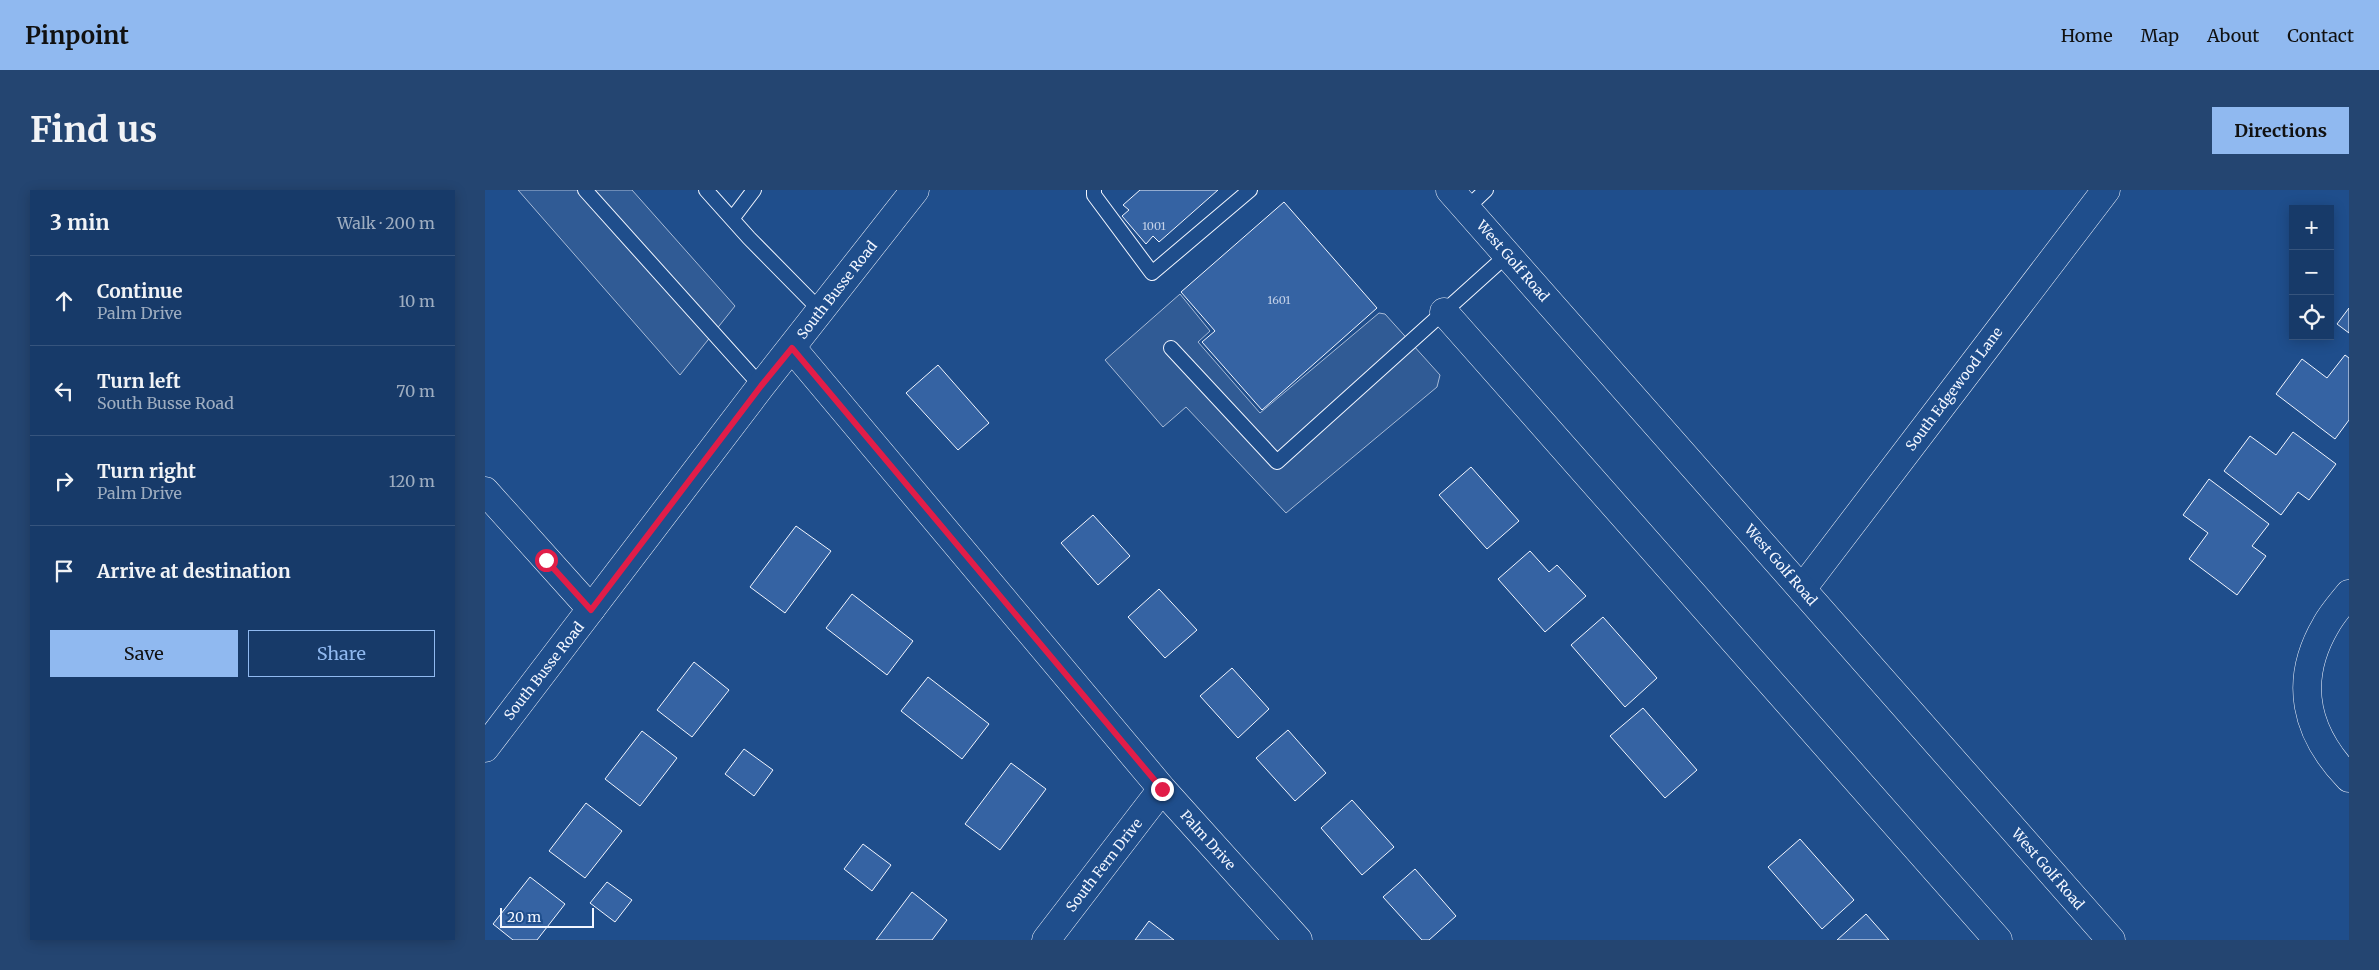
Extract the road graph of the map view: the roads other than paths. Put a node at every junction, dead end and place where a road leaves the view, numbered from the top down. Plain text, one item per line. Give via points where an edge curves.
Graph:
1 (585, 190) edge
2 (706, 190) edge
3 (754, 190) edge
4 (915, 190) edge
5 (1094, 190) edge
6 (1250, 190) edge
7 (1486, 190) edge
8 (2106, 190) edge
9 (1458, 199) edge
10 (732, 219) junction
11 (1507, 255) junction
12 (820, 310) junction
13 (1444, 312) junction
14 (792, 348) junction
15 (1171, 348) dead end
16 (761, 386) junction
17 (485, 491) edge
18 (1802, 589) junction
19 (2349, 594) edge
20 (591, 610) junction
21 (485, 748) edge
22 (2349, 778) edge
23 (1162, 789) junction
24 (1046, 940) edge
25 (1298, 940) edge
26 (1998, 940) edge
27 (2111, 940) edge

1 - 16 lane
2 - 10 lane
3 - 10 lane
4 - 12 street, South Busse Road
5 - 6 lane via 1094,195 1152,273
7 - 9 lane
8 - 18 street, South Edgewood Lane
9 - 11 street, West Golf Road
10 - 12 lane
11 - 13 lane
11 - 18 street, West Golf Road
12 - 14 street, South Busse Road
13 - 15 lane via 1277,462
13 - 26 street
14 - 16 street, South Busse Road
14 - 23 street, Palm Drive
16 - 20 street, South Busse Road
17 - 20 street
18 - 27 street, West Golf Road
19 - 22 street via 2326,623 2316,643 2309,664 2306,694 2312,726 2333,761
20 - 21 street, South Busse Road
23 - 24 street, South Fern Drive
23 - 25 street, Palm Drive

